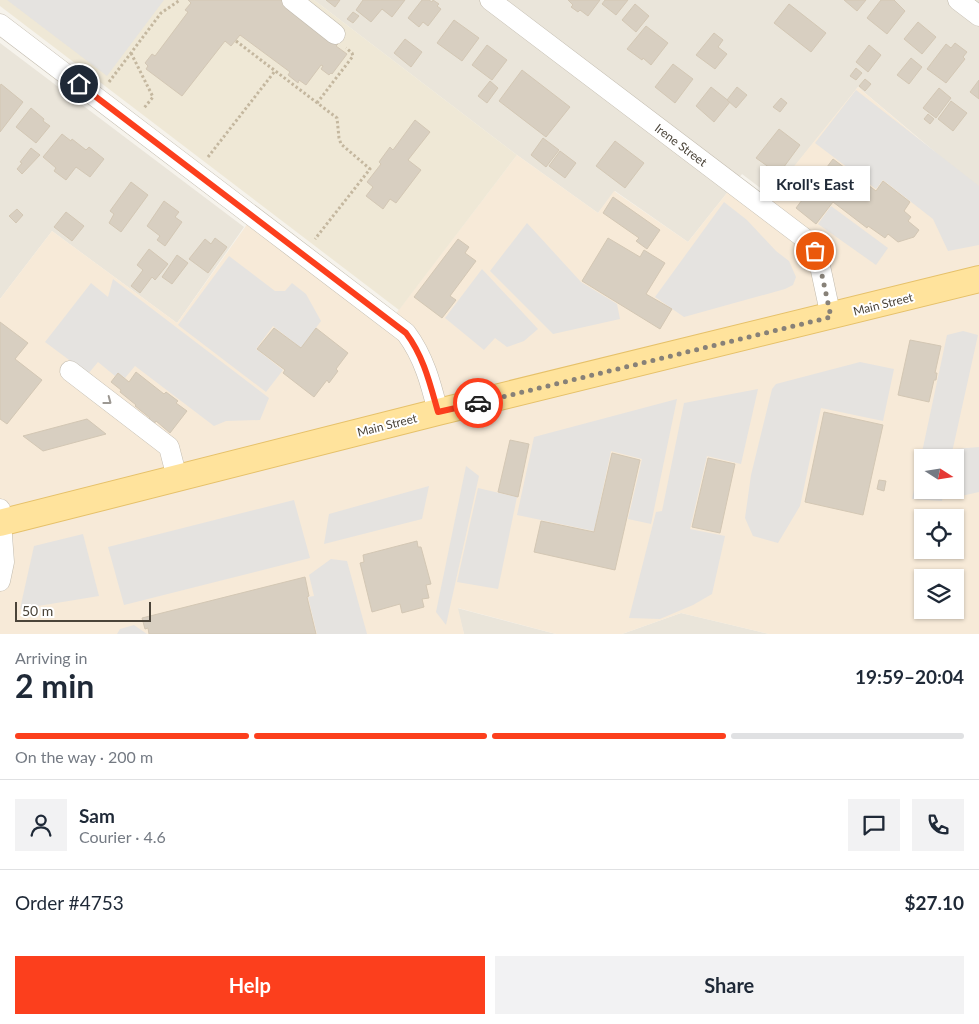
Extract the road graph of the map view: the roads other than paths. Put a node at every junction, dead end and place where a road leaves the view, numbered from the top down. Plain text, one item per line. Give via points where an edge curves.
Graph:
1 (292, 0) edge
2 (490, 0) edge
3 (958, 0) edge
4 (979, 16) edge
5 (0, 24) edge
6 (335, 34) road end
7 (979, 279) edge
8 (831, 317) junction
9 (70, 371) dead end
10 (438, 412) junction
11 (177, 478) junction
12 (0, 518) edge
13 (0, 581) edge

1 - 6 street
2 - 8 street, Irene Street via 804,238 815,251
3 - 4 street
5 - 10 street via 406,333 424,361
7 - 8 main road, Main Street
8 - 10 main road, Main Street
9 -> 11 street via 169,447
10 - 11 main road, Main Street
11 - 12 main road, Main Street
12 - 13 street via 4,562

